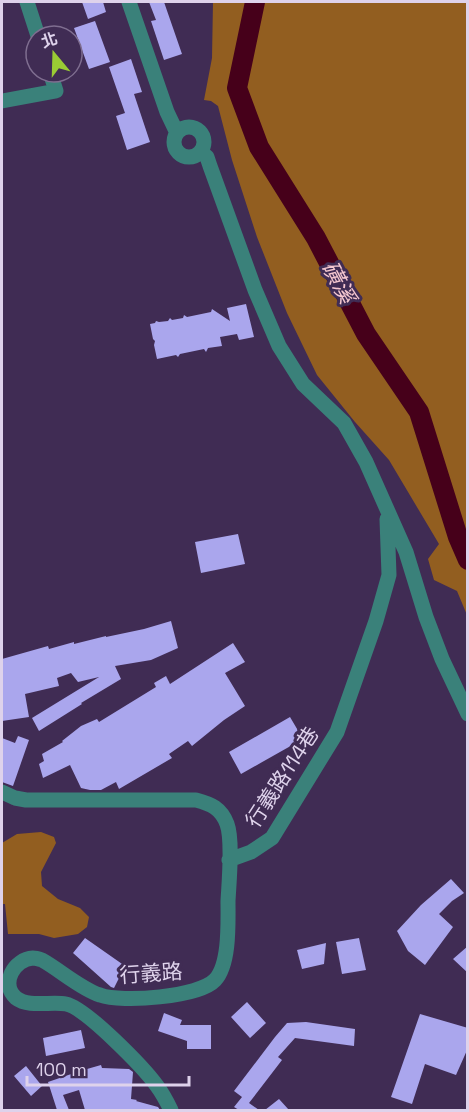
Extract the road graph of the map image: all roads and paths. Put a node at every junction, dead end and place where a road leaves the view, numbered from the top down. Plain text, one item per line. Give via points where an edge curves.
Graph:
1 (27, 2) edge
2 (129, 2) edge
3 (34, 24) edge
4 (54, 84) edge
5 (2, 101) edge
6 (181, 130) junction
7 (197, 155) junction
8 (387, 510) junction
9 (468, 714) edge
10 (2, 792) edge
11 (229, 860) junction
12 (171, 1110) edge

1 - 3 street
2 - 6 street via 172,125
4 - 5 street via 56,91
6 - 7 street via 173,143 175,148 182,156
6 - 7 street via 201,132 205,142
7 - 8 street via 207,157 279,346 303,384 344,423
8 - 9 street via 406,552 442,659
8 - 11 street, 行義路114巷 via 389,575 337,732 272,838
10 - 11 street, 行義路 via 26,800 196,800 211,804 227,824
11 - 12 street, 行義路 via 225,956 221,971 206,987 166,997 101,996 42,960 32,958 12,970 8,980 17,999 77,1007 146,1072

